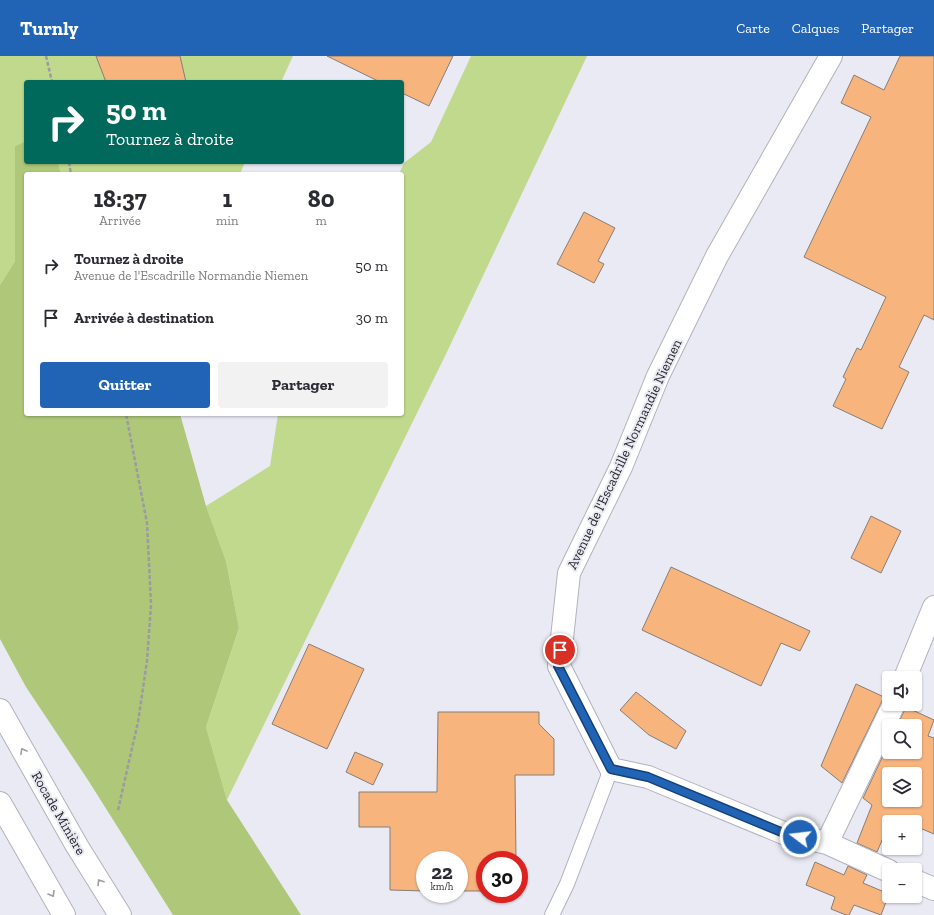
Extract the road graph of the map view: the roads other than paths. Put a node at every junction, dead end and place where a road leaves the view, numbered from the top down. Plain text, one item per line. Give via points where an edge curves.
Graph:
1 (831, 56) edge
2 (934, 606) edge
3 (908, 671) edge
4 (0, 710) edge
5 (891, 711) edge
6 (611, 769) junction
7 (0, 803) edge
8 (0, 830) edge
9 (827, 843) junction
10 (882, 867) edge
11 (39, 872) junction
12 (922, 884) edge
13 (934, 889) edge
14 (64, 915) edge
15 (120, 915) edge
16 (552, 915) edge

1 - 6 main road, Avenue de l'Escadrille Normandie Niemen via 717,256 658,376 621,467 569,573 558,666
2 - 3 main road
15 -> 4 main road, Rocade Minière via 77,846
5 - 9 main road
6 - 9 main road via 648,777 786,834
6 - 16 lane via 567,884
7 - 11 main road
8 - 11 main road
9 - 10 main road
11 -> 14 main road
12 - 13 main road

